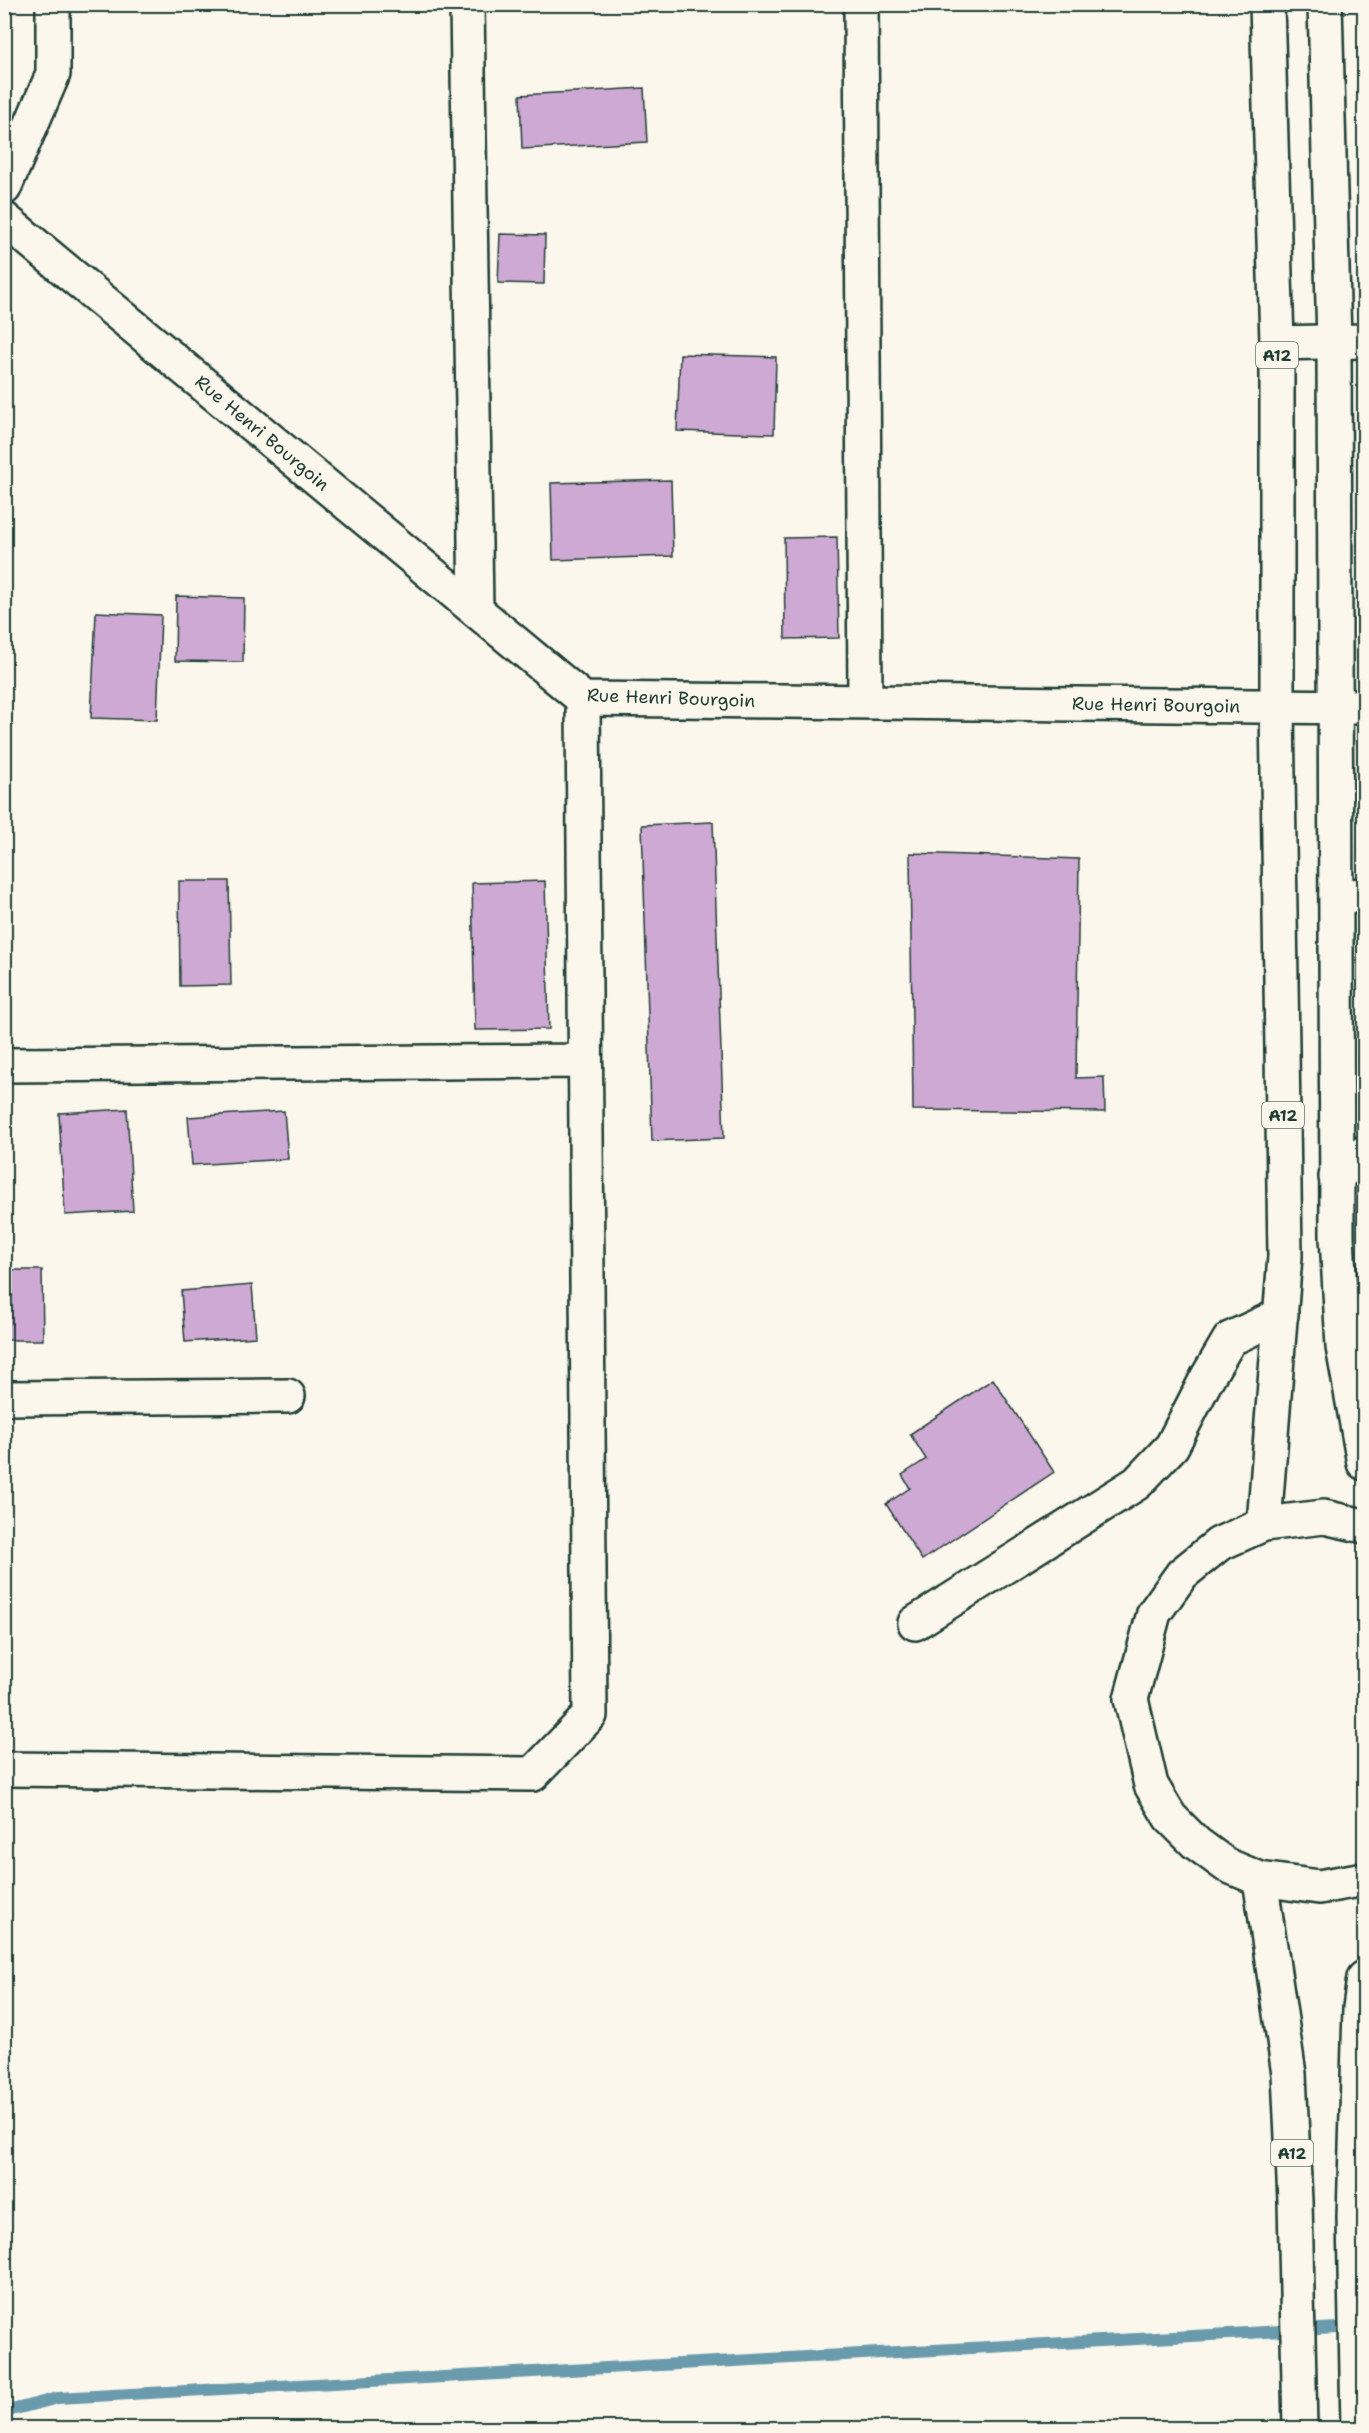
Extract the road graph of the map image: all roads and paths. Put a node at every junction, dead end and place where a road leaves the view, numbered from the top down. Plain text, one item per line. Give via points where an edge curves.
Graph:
1 (53, 4) edge
2 (466, 4) edge
3 (861, 4) edge
4 (1267, 4) edge
5 (1325, 4) edge
6 (4, 188) edge
7 (4, 219) edge
8 (1349, 342) edge
9 (1277, 343) junction
10 (476, 610) junction
11 (583, 699) junction
12 (866, 702) junction
13 (1277, 706) junction
14 (1350, 707) edge
15 (1350, 895) edge
16 (585, 1061) junction
17 (4, 1065) edge
18 (1365, 1154) edge
19 (1336, 1177) junction
20 (1281, 1315) junction
21 (288, 1396) dead end
22 (4, 1398) edge
23 (1364, 1455) edge
24 (1264, 1524) junction
25 (1365, 1526) edge
26 (915, 1623) dead end
27 (4, 1769) edge
28 (1260, 1879) junction
29 (1365, 1879) edge
30 (1365, 1978) edge
31 (1300, 2428) edge
32 (1358, 2428) edge

1 - 6 street via 53,74
2 - 10 street
3 - 12 street
4 - 9 street, A12
5 - 8 street
7 - 10 street, Rue Henri Bourgoin
8 - 9 street
8 - 14 street
9 - 13 street, A12
10 - 11 street, Rue Henri Bourgoin
11 - 12 street, Rue Henri Bourgoin
11 - 16 street
12 - 13 street, Rue Henri Bourgoin
13 - 14 street, Rue Henri Bourgoin
13 - 20 street, A12 via 1285,1256
14 - 15 street
15 - 19 street
16 - 17 street
16 - 27 street via 590,1715 532,1774
18 - 19 street
19 - 23 street via 1342,1347
20 - 24 street, A12
20 - 26 street via 1230,1339 1172,1446 1137,1483
21 - 22 street
24 - 25 street via 1324,1517
24 - 28 street via 1220,1544 1182,1574 1154,1613 1131,1699 1151,1785 1170,1817 1196,1843 1227,1865
28 - 29 street via 1319,1887
28 - 31 street, A12 via 1289,2074
30 - 32 street via 1360,2008 1354,2217

